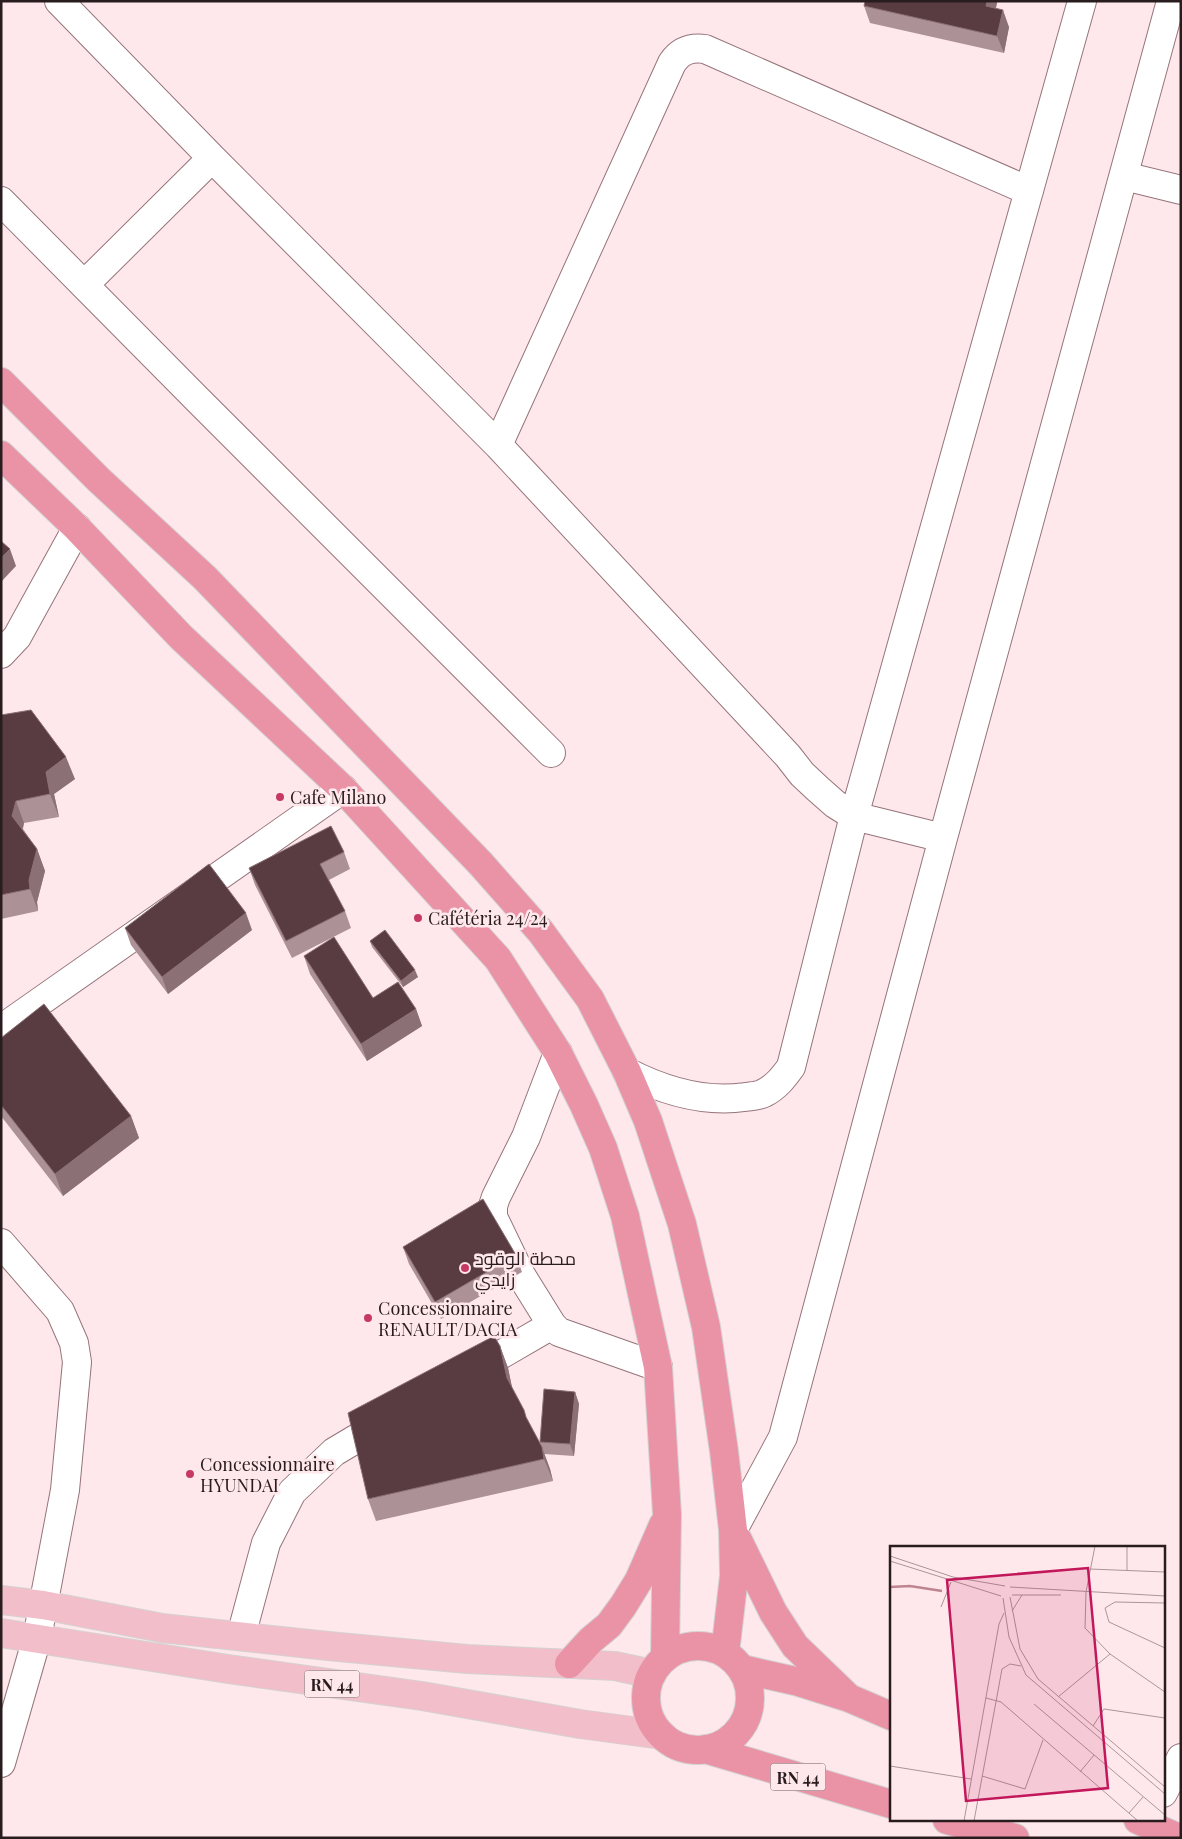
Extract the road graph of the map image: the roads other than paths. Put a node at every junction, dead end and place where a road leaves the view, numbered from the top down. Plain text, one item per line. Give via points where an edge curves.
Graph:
1 (59, 1) edge
2 (1082, 1) edge
3 (1171, 1) edge
4 (212, 158) junction
5 (1124, 176) junction
6 (1181, 190) edge
7 (1029, 191) junction
8 (1, 200) edge
9 (84, 285) junction
10 (1, 382) edge
11 (498, 445) junction
12 (1, 455) edge
13 (77, 528) junction
14 (1, 654) edge
15 (551, 753) dead end
16 (343, 789) junction
17 (854, 816) junction
18 (943, 838) junction
19 (1, 1029) edge
20 (558, 1054) junction
21 (627, 1072) junction
22 (1, 1243) edge
23 (552, 1326) junction
24 (658, 1367) junction
25 (451, 1384) edge
26 (409, 1408) edge
27 (667, 1514) junction
28 (733, 1530) junction
29 (1, 1600) edge
30 (43, 1605) junction
31 (1, 1633) edge
32 (241, 1636) junction
33 (37, 1638) junction
34 (734, 1661) junction
35 (569, 1664) junction
36 (658, 1666) junction
37 (849, 1698) junction
38 (890, 1716) edge
39 (662, 1736) junction
40 (705, 1749) junction
41 (1181, 1758) edge
42 (1, 1764) edge
43 (1164, 1791) edge
44 (890, 1804) edge
45 (954, 1822) edge
46 (1145, 1822) edge
47 (1014, 1838) edge
48 (1179, 1838) edge

1 - 4 street
2 - 7 street
3 - 5 street
4 - 9 street
4 - 11 street
5 - 6 street
5 - 18 street
7 - 11 street via 705,49 682,52 672,63
7 - 17 street
8 - 9 street
9 - 15 street
10 - 21 highway via 99,480 205,578 481,864 541,932 590,999
11 - 17 street via 802,774 835,804
12 - 13 highway
13 - 14 street via 16,637
13 - 16 highway via 181,638
16 - 19 street
16 - 20 highway via 498,959
17 - 18 street
17 - 21 street via 791,1067 780,1083 763,1094 716,1099 670,1091
18 - 28 street via 783,1437
20 - 23 street via 526,1137 496,1197 493,1212 521,1275
20 - 24 highway via 603,1148 625,1216
21 - 28 highway via 648,1122 682,1224 704,1318
22 - 30 street via 60,1312 74,1343 77,1362 65,1490
23 - 24 street via 559,1332
23 - 25 street
24 - 27 highway
26 - 32 street via 334,1452 292,1492 266,1543
27 - 35 highway via 639,1580 623,1606 609,1625
27 - 36 highway
28 - 34 highway
28 - 37 highway via 773,1612 795,1646
29 - 30 main road
30 - 32 main road via 162,1628
30 - 33 street
31 - 33 main road, RN 44
32 - 35 main road via 467,1659
33 - 39 main road, RN 44
33 - 42 street
34 - 36 highway via 710,1647 694,1646 679,1649
34 - 37 highway
34 - 40 highway via 749,1684 751,1702 746,1719 736,1734 722,1744
35 - 36 main road
36 - 39 highway via 646,1690 652,1722
37 - 38 highway
39 - 40 highway via 689,1749
40 - 44 highway, RN 44
41 - 43 street
45 - 47 highway
46 - 48 highway

